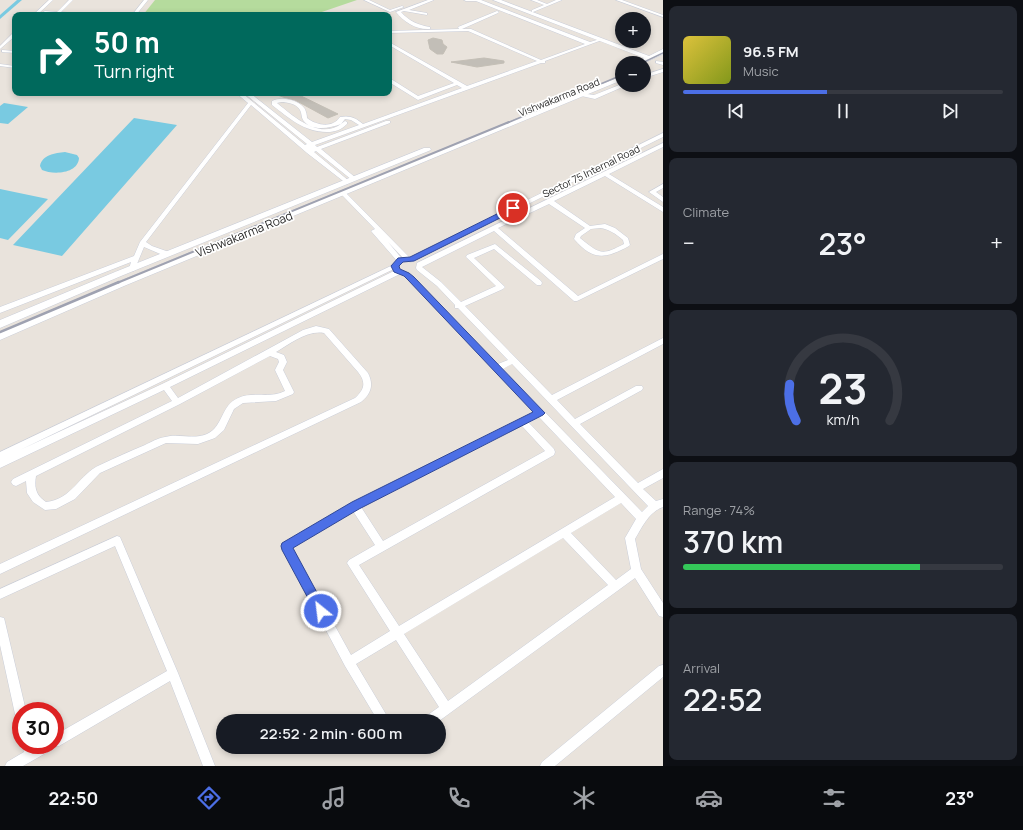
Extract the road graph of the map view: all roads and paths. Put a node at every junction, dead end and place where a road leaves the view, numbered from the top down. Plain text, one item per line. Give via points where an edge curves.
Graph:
1 (51, 0) edge
2 (58, 0) edge
3 (71, 0) edge
4 (146, 0) edge
5 (366, 0) edge
6 (382, 0) edge
7 (423, 0) edge
8 (432, 0) edge
9 (466, 0) edge
10 (478, 0) edge
11 (496, 0) edge
12 (504, 0) edge
13 (533, 0) edge
14 (560, 0) edge
15 (618, 0) edge
16 (639, 0) edge
17 (373, 3) junction
18 (630, 4) junction
19 (547, 5) junction
20 (405, 10) junction
21 (506, 11) junction
22 (533, 11) junction
23 (38, 12) edge
24 (46, 12) edge
25 (59, 12) edge
26 (136, 12) edge
27 (497, 12) dead end
28 (426, 14) dead end
29 (663, 16) edge
30 (469, 30) junction
31 (392, 32) edge
32 (12, 38) edge
33 (602, 40) junction
34 (12, 43) edge
35 (589, 43) junction
36 (392, 45) edge
37 (595, 46) junction
38 (1, 51) edge
39 (663, 51) edge
40 (12, 52) edge
41 (645, 56) edge
42 (645, 56) edge
43 (651, 57) edge
44 (541, 61) junction
45 (661, 61) edge
46 (546, 64) junction
47 (651, 65) edge
48 (0, 66) edge
49 (12, 66) edge
50 (0, 69) edge
51 (12, 70) edge
52 (663, 70) edge
53 (615, 74) edge
54 (651, 74) edge
55 (615, 81) edge
56 (392, 82) edge
57 (458, 83) junction
58 (466, 88) junction
59 (615, 89) edge
60 (580, 95) junction
61 (242, 96) edge
62 (251, 96) edge
63 (250, 103) junction
64 (418, 106) junction
65 (423, 109) junction
66 (304, 115) junction
67 (292, 118) junction
68 (496, 122) junction
69 (345, 123) junction
70 (363, 126) junction
71 (505, 126) junction
72 (354, 129) junction
73 (480, 129) junction
74 (488, 133) junction
75 (663, 135) edge
76 (311, 144) junction
77 (663, 145) edge
78 (304, 147) junction
79 (316, 149) junction
80 (309, 152) junction
81 (606, 174) junction
82 (350, 181) junction
83 (663, 186) edge
84 (341, 194) junction
85 (663, 200) edge
86 (549, 202) junction
87 (663, 210) edge
88 (494, 228) junction
89 (589, 228) junction
90 (142, 243) junction
91 (457, 247) junction
92 (167, 254) junction
93 (663, 256) edge
94 (137, 257) junction
95 (469, 257) junction
96 (410, 259) junction
97 (419, 266) junction
98 (400, 268) junction
99 (132, 269) junction
100 (87, 276) junction
101 (539, 284) dead end
102 (93, 285) junction
103 (458, 306) junction
104 (0, 310) edge
105 (0, 324) edge
106 (0, 336) edge
107 (663, 341) edge
108 (269, 353) junction
109 (512, 361) junction
110 (498, 368) junction
111 (165, 386) junction
112 (639, 388) dead end
113 (550, 400) junction
114 (177, 402) junction
115 (540, 413) junction
116 (522, 421) junction
117 (574, 424) junction
118 (0, 456) edge
119 (0, 464) edge
120 (663, 473) edge
121 (32, 474) junction
122 (16, 482) dead end
123 (637, 488) junction
124 (621, 498) junction
125 (658, 504) edge
126 (355, 505) junction
127 (642, 518) junction
128 (564, 532) junction
129 (381, 547) junction
130 (0, 569) edge
131 (636, 571) junction
132 (615, 586) junction
133 (0, 594) edge
134 (663, 612) edge
135 (0, 622) edge
136 (397, 633) junction
137 (349, 662) junction
138 (663, 670) edge
139 (173, 673) junction
140 (18, 702) edge
141 (446, 708) junction
142 (380, 714) edge
143 (438, 714) edge
144 (64, 737) edge
145 (24, 754) edge
146 (11, 766) edge
147 (209, 766) edge
148 (546, 766) edge

1 - 23 street
2 - 24 street
3 - 25 street
4 - 26 street
5 - 17 street
6 - 17 street
7 - 17 street via 390,11
8 - 20 street
9 - 10 street
10 - 21 street
11 - 33 main road
12 - 22 main road
13 - 19 street
14 - 19 street
15 - 18 street
16 - 18 street
18 - 29 street
19 - 22 street
20 - 27 street via 398,12 403,18 423,28 461,28
20 - 28 street
21 - 30 street
21 - 35 street
22 - 42 main road
30 - 31 street
30 - 44 street
32 - 38 street
33 - 35 street
33 - 37 street
33 - 41 main road
34 - 38 street
35 - 37 street
35 - 44 street
36 - 57 street
37 - 46 street
38 - 40 street
39 - 43 main road
44 - 46 street
44 - 58 street
45 - 47 main road
46 - 65 street
48 - 49 street
50 - 51 street
52 - 54 street
53 - 68 main road, Vishwakarma Road
55 - 60 main road, Vishwakarma Road
56 - 57 street via 418,98
57 - 58 street
58 - 64 street
59 - 60 street via 595,97
60 - 71 main road, Vishwakarma Road
61 - 63 street
62 - 76 street
63 - 78 street
63 - 90 street
64 - 65 street
64 - 70 street
65 - 79 street
66 - 67 street
66 - 67 street via 304,111 297,105 282,100 274,101 274,104
66 - 69 street via 309,123 319,127
67 - 69 street via 304,127 316,130 335,129
68 - 71 main road, Vishwakarma Road
68 - 73 main road, Vishwakarma Road
69 - 70 street via 352,123 355,120
69 - 72 street
70 - 72 street
71 - 74 main road, Vishwakarma Road
72 - 76 street
73 - 74 main road
73 - 82 main road, Vishwakarma Road
74 - 84 main road, Vishwakarma Road
75 - 96 street, Sector 75 Internal Road
76 - 78 street
76 - 79 street
77 - 81 street, Sector 75 Internal Road
78 - 80 street
79 - 80 street
79 - 82 street
80 - 82 street
81 - 86 street, Sector 75 Internal Road
81 - 87 street
82 - 92 main road, Vishwakarma Road
83 - 85 street via 652,192
84 - 96 street
84 - 98 street
84 - 106 main road, Vishwakarma Road
86 - 88 street, Sector 75 Internal Road
86 - 89 street
88 - 91 street, Sector 75 Internal Road
88 - 93 street via 577,299
89 - 89 street via 598,224 614,230 626,239 627,245 604,255 599,254 577,239 578,235
90 - 92 street
90 - 94 street
91 - 95 street
91 - 97 street, Sector 75 Internal Road
92 - 99 main road, Vishwakarma Road
94 - 99 street
94 - 100 street
95 - 101 street via 495,246
95 - 103 street via 501,287
96 - 97 street
96 - 98 street, Sector 75 Internal Road
97 - 98 street, Sector 75 Internal Road via 414,274
97 - 103 street
98 - 110 street
98 - 111 street
98 - 118 street
99 - 102 main road, Vishwakarma Road
100 - 102 street
100 - 104 street
102 - 105 main road, Vishwakarma Road
103 - 109 street
107 - 113 street
108 - 114 street
108 - 121 street via 281,357 283,362 279,370 290,392 277,398 244,399 236,402 226,413 218,432 206,439 194,442 165,440 97,470 72,496 56,504 45,506 36,501 30,489
108 - 130 street via 306,332 316,329 326,331 367,378 368,389 358,400
109 - 110 street
109 - 113 street
110 - 115 street
111 - 114 street
111 - 119 street
112 - 117 street
113 - 117 street
114 - 121 street
115 - 116 street
115 - 124 street
116 - 126 street
116 - 129 street via 551,452
117 - 123 street
120 - 123 street
121 - 122 street
123 - 125 street
124 - 127 street
124 - 128 street
125 - 127 street
126 - 129 street
126 - 137 street via 286,546
127 - 131 street via 630,538
128 - 132 street
128 - 136 street
129 - 136 street via 352,563
131 - 132 street
131 - 134 street
132 - 141 street
133 - 139 street via 117,540
135 - 140 street
136 - 137 street
136 - 141 street
137 - 142 street
138 - 148 street
139 - 144 street
139 - 147 street
141 - 143 street
145 - 146 street

